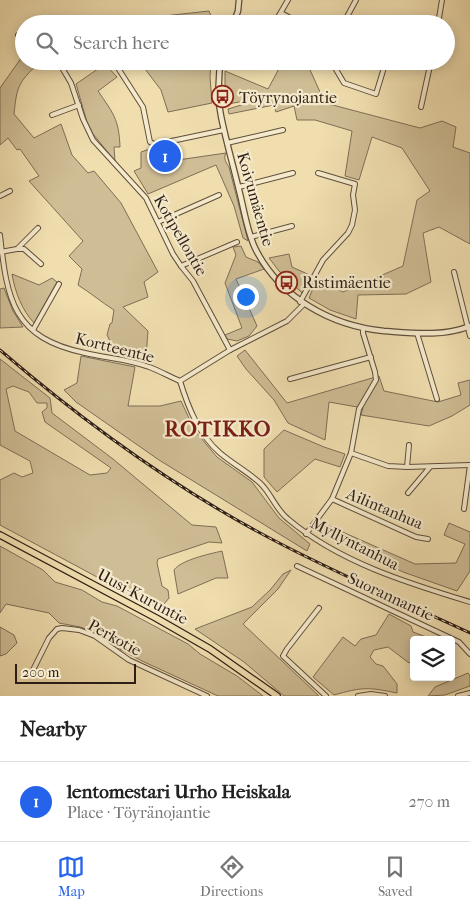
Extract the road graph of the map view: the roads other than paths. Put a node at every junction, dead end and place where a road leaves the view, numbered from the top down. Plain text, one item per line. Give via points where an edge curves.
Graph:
1 (239, 0) edge
2 (288, 0) edge
3 (356, 0) edge
4 (442, 0) edge
5 (281, 13) joint
6 (236, 15) edge
7 (285, 15) edge
8 (347, 15) edge
9 (440, 15) edge
10 (63, 70) edge
11 (119, 70) edge
12 (220, 70) edge
13 (336, 70) edge
14 (383, 70) edge
15 (430, 70) edge
16 (79, 104) junction
17 (421, 107) dead end
18 (52, 115) dead end
19 (224, 130) junction
20 (283, 130) dead end
21 (227, 143) junction
22 (293, 173) dead end
23 (318, 173) dead end
24 (239, 187) junction
25 (10, 191) dead end
26 (219, 195) dead end
27 (0, 196) edge
28 (158, 222) junction
29 (292, 226) dead end
30 (38, 228) dead end
31 (0, 235) edge
32 (251, 237) junction
33 (236, 242) dead end
34 (17, 249) junction
35 (1, 252) edge
36 (41, 264) dead end
37 (181, 266) junction
38 (454, 272) dead end
39 (59, 284) dead end
40 (302, 303) junction
41 (469, 327) edge
42 (363, 328) junction
43 (33, 330) junction
44 (417, 333) junction
45 (470, 336) edge
46 (230, 350) junction
47 (370, 357) junction
48 (290, 379) dead end
49 (180, 381) junction
50 (437, 399) dead end
51 (409, 445) dead end
52 (351, 453) junction
53 (470, 465) edge
54 (430, 467) junction
55 (407, 468) junction
56 (408, 493) dead end
57 (332, 499) junction
58 (464, 509) dead end
59 (306, 534) junction
60 (0, 535) edge
61 (428, 539) dead end
62 (297, 566) dead end
63 (470, 602) edge
64 (319, 608) dead end
65 (470, 654) edge
66 (31, 674) dead end
67 (268, 690) junction
68 (470, 693) edge
69 (207, 696) edge
70 (272, 696) edge
71 (277, 696) edge
72 (326, 696) edge
73 (358, 696) edge
74 (385, 696) edge
75 (458, 696) edge

1 - 6 street
2 - 5 street
3 - 8 street
4 - 9 street
5 - 7 street
10 - 16 street, Kotipellontie
11 - 19 street via 143,106 150,142 162,143
12 - 19 street, Koivumäentie via 218,98
13 - 14 street via 344,83 376,94
15 - 17 street
16 - 18 street
16 - 28 street, Kotipellontie via 93,140 146,198
19 - 21 street, Koivumäentie
20 - 21 street
21 - 24 street, Koivumäentie
22 - 24 street
23 - 40 street via 354,184 354,217 348,233 322,260
24 - 32 street, Koivumäentie
25 - 27 street
26 - 28 street
28 - 37 street, Kotipellontie
29 - 32 street
30 - 34 street
31 - 35 street, Kortteentie
32 - 40 street, Koivumäentie via 272,274
33 - 37 street
34 - 35 street
34 - 36 street via 24,249
35 - 43 street, Kortteentie via 12,302
37 - 46 street, Kotipellontie
38 - 41 street
39 - 43 street
40 - 42 street, Koivumäentie via 336,320
40 - 46 street via 287,321
41 - 44 street, Koivumäentie via 445,333
41 - 45 street
42 - 44 street, Koivumäentie
42 - 47 street
43 - 49 street, Kortteentie via 71,350 148,366
44 - 50 street
46 - 49 street
47 - 48 street
47 - 52 street via 376,380 359,409
49 - 59 street, Myllyntanhua via 191,413 208,440 263,486 285,517
51 - 55 street
52 - 55 street via 388,466
52 - 57 street
53 - 54 street
53 - 58 street
54 - 55 street
54 - 56 street
57 - 59 street
57 - 61 street, Ailintanhua via 416,537
59 - 63 street, Myllyntanhua via 398,580
60 - 67 main road, Uusi-Kuruntie via 214,651
62 - 65 street, Suorannantie via 459,642
64 - 72 street via 283,656
66 - 69 street, Perkotie via 57,629 79,630 95,636 129,660
67 - 70 main road, Uusi-Kuruntie
67 - 71 main road, Uusi-Kuruntie
68 - 75 street
73 - 74 street

